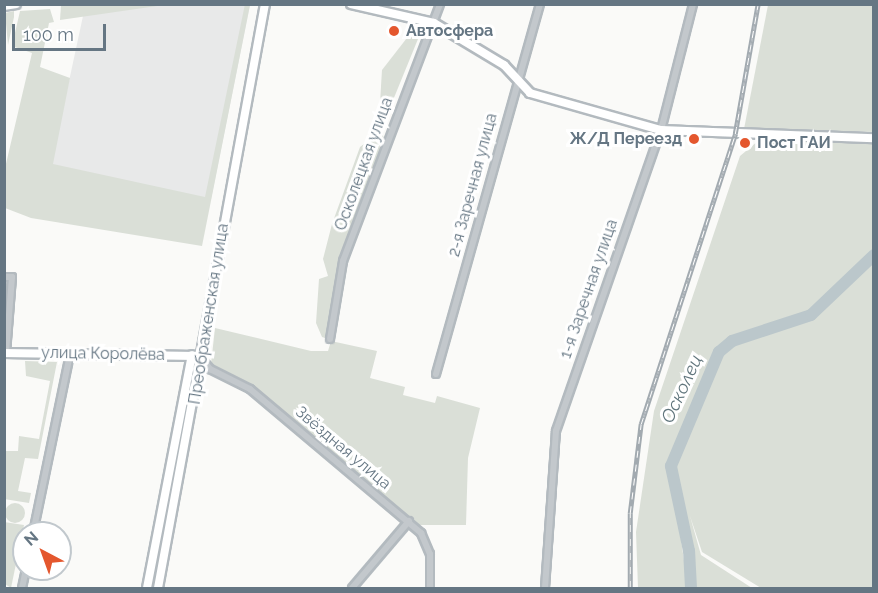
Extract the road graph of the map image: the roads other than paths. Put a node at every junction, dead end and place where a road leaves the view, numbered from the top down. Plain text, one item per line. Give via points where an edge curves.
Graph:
1 (265, 4) edge
2 (351, 4) edge
3 (440, 4) edge
4 (540, 4) edge
5 (693, 4) edge
6 (13, 5) edge
7 (4, 6) edge
8 (434, 23) junction
9 (515, 77) junction
10 (661, 130) junction
11 (873, 138) edge
12 (4, 277) edge
13 (330, 339) dead end
14 (5, 353) edge
15 (70, 354) junction
16 (196, 356) junction
17 (436, 374) dead end
18 (35, 521) edge
19 (409, 521) junction
20 (147, 588) edge
21 (158, 588) edge
22 (352, 588) edge
23 (430, 588) edge
24 (545, 588) edge

1 - 16 main road, Преображенская улица
2 - 8 main road
3 - 8 street, Осколецкая улица
4 - 9 street, 2-я Заречная улица
5 - 10 street, 1-я Заречная улица
6 - 7 main road
8 - 9 main road via 504,64
8 - 13 street, Осколецкая улица via 426,29 343,261
9 - 10 main road via 530,93
9 - 17 street, 2-я Заречная улица
10 - 11 main road
10 - 24 street, 1-я Заречная улица via 556,431
12 - 14 street, улица Королёва via 12,277
14 - 15 main road, улица Королёва
15 - 16 main road, улица Королёва
15 - 18 street
16 - 19 street, Звёздная улица via 210,369 250,389
16 - 20 main road, Преображенская улица
16 - 21 main road, Преображенская улица via 201,378
19 - 22 street
19 - 23 street, Звёздная улица via 422,533 430,554

